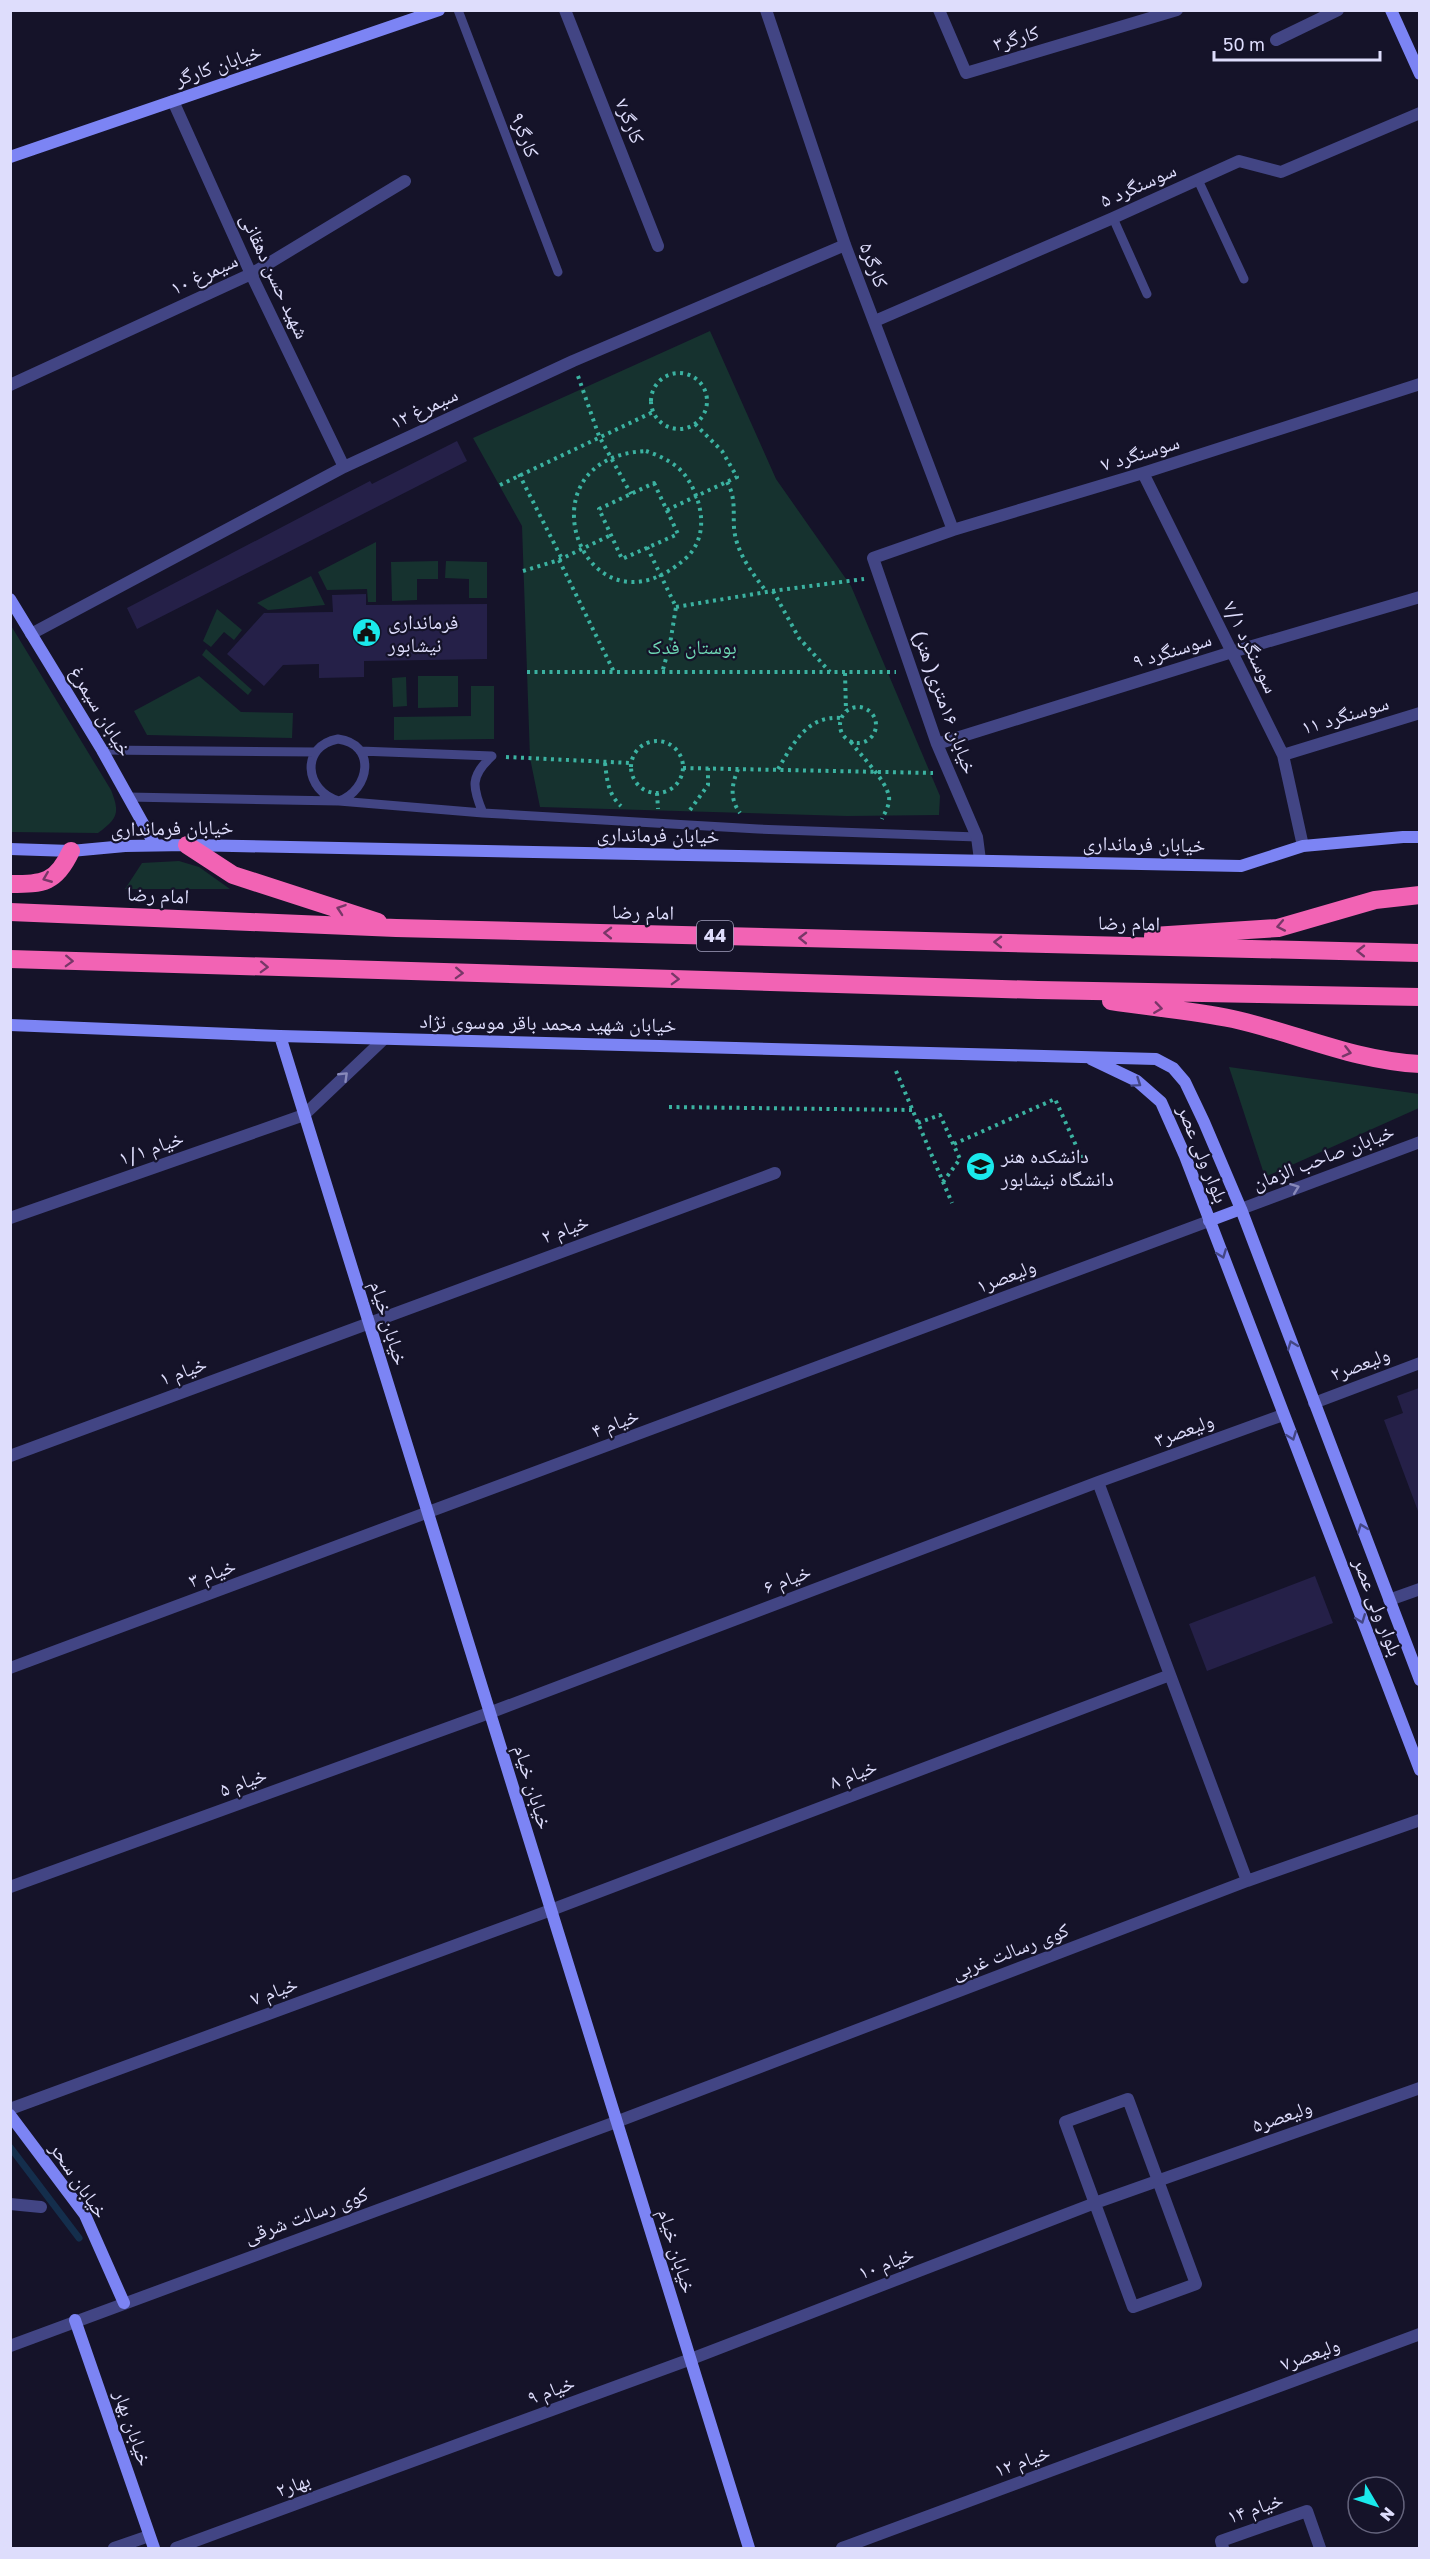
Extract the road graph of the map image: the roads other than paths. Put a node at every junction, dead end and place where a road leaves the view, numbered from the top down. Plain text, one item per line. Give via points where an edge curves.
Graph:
1 (439, 10) edge
2 (458, 10) edge
3 (565, 10) edge
4 (766, 10) edge
5 (939, 10) edge
6 (1177, 10) edge
7 (1338, 10) edge
8 (1391, 10) edge
9 (410, 15) edge
10 (1276, 40) dead end
11 (1419, 74) edge
12 (173, 101) junction
13 (1419, 113) edge
14 (10, 157) edge
15 (1198, 180) junction
16 (405, 181) dead end
17 (1113, 218) junction
18 (845, 245) junction
19 (658, 246) dead end
20 (558, 272) dead end
21 (251, 274) junction
22 (1244, 279) dead end
23 (1148, 294) dead end
24 (875, 321) junction
25 (1419, 384) edge
26 (10, 385) edge
27 (344, 467) junction
28 (1143, 473) junction
29 (953, 530) junction
30 (873, 558) joint
31 (1419, 597) edge
32 (10, 599) edge
33 (31, 634) junction
34 (1232, 652) junction
35 (1419, 713) edge
36 (937, 744) junction
37 (102, 750) junction
38 (360, 751) junction
39 (316, 752) junction
40 (1283, 754) junction
41 (128, 797) junction
42 (339, 801) junction
43 (483, 813) junction
44 (977, 837) junction
45 (1419, 837) edge
46 (155, 845) junction
47 (187, 845) junction
48 (1303, 846) junction
49 (10, 849) edge
50 (71, 851) junction
51 (980, 861) junction
52 (10, 884) edge
53 (1419, 895) edge
54 (10, 912) edge
55 (396, 928) junction
56 (1035, 943) junction
57 (1419, 953) edge
58 (10, 959) edge
59 (1038, 990) junction
60 (1419, 997) edge
61 (10, 1025) edge
62 (280, 1036) junction
63 (384, 1039) junction
64 (1085, 1056) junction
65 (1419, 1065) edge
66 (304, 1115) junction
67 (1419, 1142) edge
68 (775, 1173) dead end
69 (1241, 1209) junction
70 (10, 1218) edge
71 (1209, 1221) junction
72 (368, 1323) junction
73 (1419, 1363) edge
74 (817, 1368) joint
75 (1314, 1402) junction
76 (1283, 1415) junction
77 (10, 1456) edge
78 (1098, 1482) junction
79 (428, 1514) junction
80 (1419, 1588) edge
81 (1389, 1600) junction
82 (10, 1668) edge
83 (1170, 1675) junction
84 (1419, 1680) edge
85 (489, 1713) junction
86 (1419, 1770) edge
87 (1419, 1820) edge
88 (1247, 1881) junction
89 (10, 1887) edge
90 (550, 1910) junction
91 (1419, 2088) edge
92 (10, 2109) edge
93 (10, 2115) edge
94 (616, 2122) junction
95 (1158, 2181) junction
96 (10, 2204) edge
97 (1095, 2204) junction
98 (41, 2207) dead end
99 (124, 2303) junction
100 (75, 2320) junction
101 (1419, 2334) edge
102 (10, 2346) edge
103 (691, 2359) junction
104 (1215, 2410) joint
105 (424, 2457) joint
106 (149, 2535) junction
107 (114, 2548) edge
108 (154, 2548) edge
109 (176, 2548) edge
110 (749, 2548) edge
111 (842, 2548) edge
112 (1223, 2548) edge
113 (1320, 2548) edge

1 - 9 main road, خیابان کارگر
2 - 20 lane, کارگر۹
3 - 19 street, کارگر۷
4 - 18 street, کارگر۵
5 - 6 street, کارگر۳ via 966,73
7 - 10 street
8 - 11 main road
9 - 12 main road, خیابان کارگر
12 - 14 main road, خیابان کارگر
12 - 21 street, شهید حسن دهقانی
13 - 15 street, سوسنگرد ۵ via 1281,172 1239,161
15 - 17 street, سوسنگرد ۵
15 - 22 lane
16 - 21 street, سیمرغ ۱۰
17 - 23 lane
17 - 24 street, سوسنگرد ۵
18 - 24 street, کارگر۵
18 - 27 street, سیمرغ ۱۲ via 573,361
21 - 26 street, سیمرغ ۱۰
21 - 27 street, شهید حسن دهقانی
24 - 29 street, کارگر۵
25 - 28 street, سوسنگرد ۷
27 - 33 street, سیمرغ ۱۲
28 - 29 street, سوسنگرد ۷
28 - 34 street, سوسنگرد ۷/۱
29 - 30 street, سوسنگرد ۷
30 - 36 street, خیابان ۱۶متری( هنر)
31 - 34 street, سوسنگرد ۹
32 - 33 main road, خیابان سیمرغ
33 - 37 main road, خیابان سیمرغ
34 - 36 street, سوسنگرد ۹
34 - 40 street, سوسنگرد ۷/۱
35 - 40 street, سوسنگرد ۱۱
36 - 44 street, خیابان ۱۶متری( هنر)
37 - 39 lane
37 - 41 main road, خیابان سیمرغ
38 - 39 lane via 347,740 338,739 321,745
38 - 42 lane via 364,759 363,776 354,792
38 - 43 lane via 492,756 476,776 474,792
39 - 42 lane via 311,778 322,794
40 - 48 street, سوسنگرد ۷/۱
41 - 42 lane
41 - 46 main road, خیابان سیمرغ
42 - 43 lane
43 - 44 lane
44 - 51 street, خیابان ۱۶متری( هنر)
45 - 48 main road, خیابان فرمانداری
46 - 47 main road, خیابان فرمانداری
46 - 50 main road, خیابان فرمانداری
47 - 51 main road, خیابان فرمانداری
55 -> 47 highway via 233,875
48 - 51 main road, خیابان فرمانداری via 1241,866
49 - 50 main road, خیابان فرمانداری
50 -> 52 highway via 55,878
53 -> 56 highway via 1375,900 1278,927
54 - 55 highway, امام رضا / 44
56 -> 55 highway, امام رضا / 44
57 -> 56 highway, امام رضا / 44
58 -> 59 highway, 44
59 - 60 highway, 44
59 -> 65 highway via 1233,1019 1337,1050
61 - 62 main road, خیابان شهید محمد باقر موسوی نژاد
62 - 63 main road, خیابان شهید محمد باقر موسوی نژاد
62 - 66 main road, خیابان خیام
63 - 64 main road, خیابان شهید محمد باقر موسوی نژاد
66 -> 63 street
64 - 69 main road, بلوار ولی عصر via 1156,1059 1173,1068 1185,1082
64 -> 71 main road, بلوار ولی عصر via 1137,1081 1161,1102
66 - 70 street, خیام ۱/۱
66 - 72 main road, خیابان خیام
69 -> 67 street, خیابان صاحب الزمان
68 - 72 street, خیام ۲
69 - 71 main road
75 -> 69 main road, بلوار ولی عصر
71 - 74 street, ولیعصر۱
71 -> 76 main road, بلوار ولی عصر
72 - 77 street, خیام ۱
72 - 79 main road, خیابان خیام
73 - 75 street, ولیعصر۲
74 - 79 street, خیام ۴
81 -> 75 main road, بلوار ولی عصر
76 - 78 street, ولیعصر۳
76 -> 86 main road, بلوار ولی عصر
78 - 83 street
78 - 85 street, خیام ۶
79 - 82 street, خیام ۳
79 - 85 main road, خیابان خیام
80 - 81 street
81 - 84 main road, بلوار ولی عصر
83 - 88 street
83 - 90 street, خیام ۸
85 - 89 street, خیام ۵
85 - 90 main road, خیابان خیام
87 - 88 street, کوی رسالت غربی
88 - 94 street, کوی رسالت غربی
90 - 92 street, خیام ۷
90 - 94 main road, خیابان خیام
91 - 95 street, ولیعصر۵
93 - 99 main road, خیابان سحر via 85,2215
94 - 99 street, کوی رسالت شرقی
94 - 103 main road, خیابان خیام
95 - 97 street, خیام ۱۰
95 - 97 street via 1128,2099 1065,2122
95 - 97 street via 1196,2284 1133,2307
96 - 98 street
97 - 103 street, خیام ۱۰
99 - 100 street, کوی رسالت شرقی
100 - 102 street, کوی رسالت شرقی
100 - 106 main road, خیابان بهار
101 - 104 street, ولیعصر۷
103 - 105 street, خیام ۹
103 - 110 main road, خیابان خیام
104 - 111 street, خیام ۱۲
105 - 109 street, بهار۲
106 - 107 street
106 - 108 main road, خیابان بهار
112 - 113 street, خیام ۱۴ via 1221,2541 1307,2511

